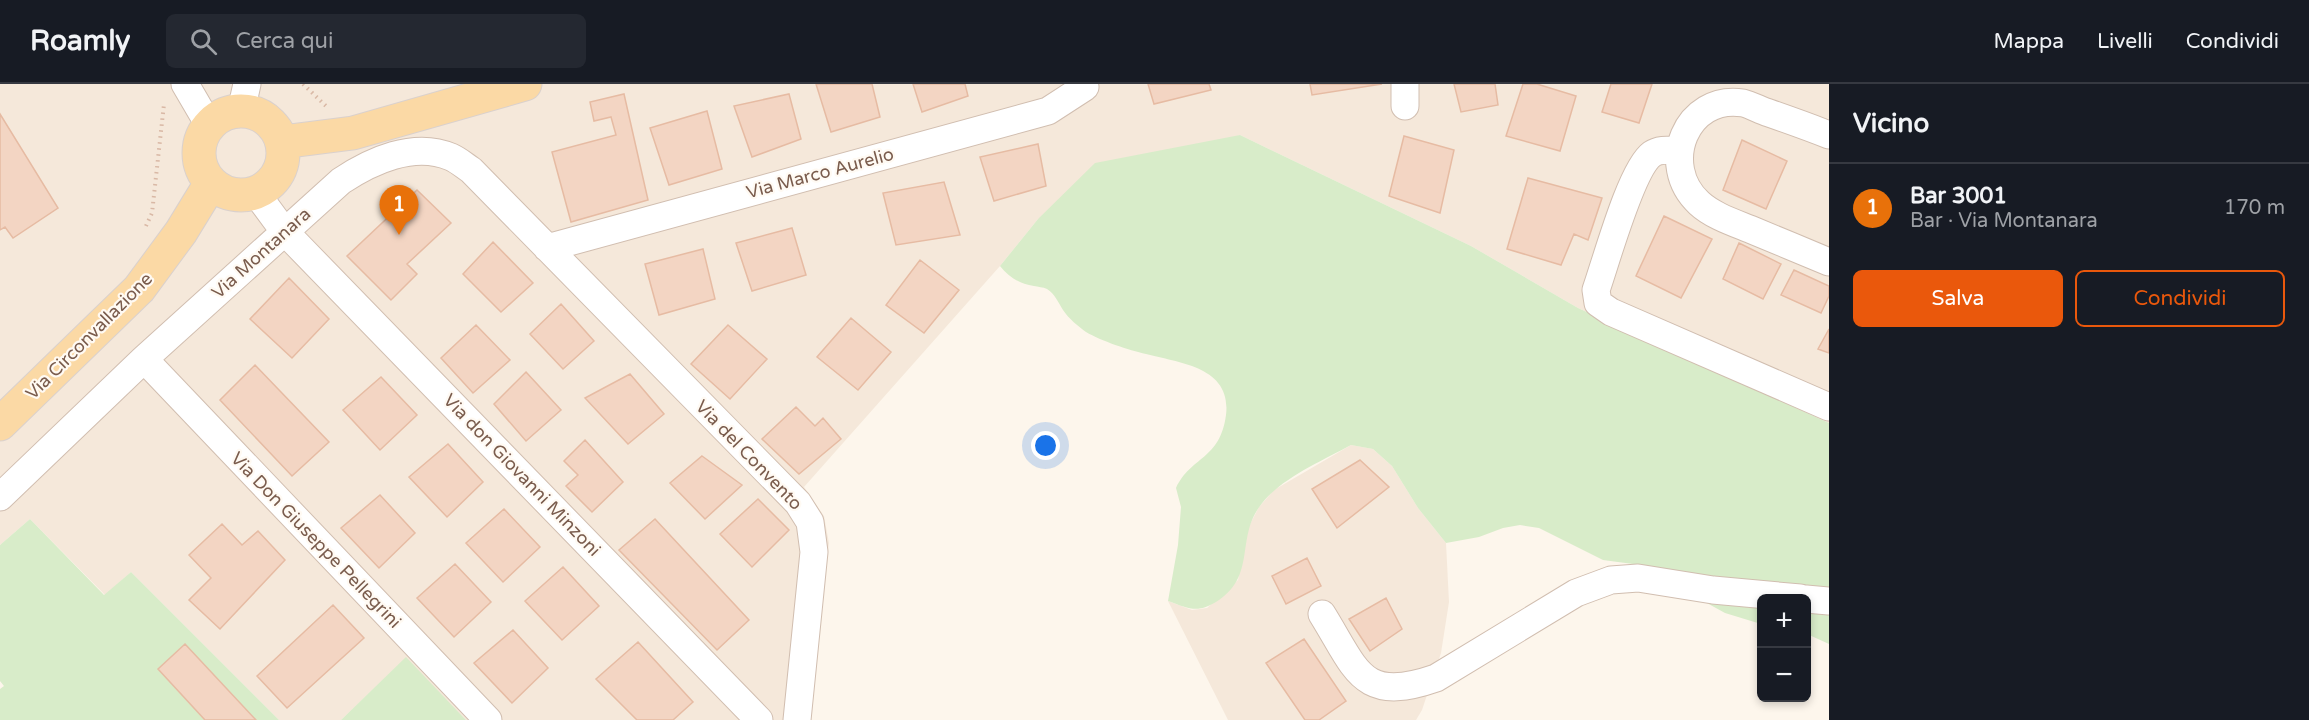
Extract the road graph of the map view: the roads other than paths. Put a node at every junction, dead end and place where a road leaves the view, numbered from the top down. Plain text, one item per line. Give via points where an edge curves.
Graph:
1 (185, 84) edge
2 (525, 84) edge
3 (1084, 84) edge
4 (244, 97) edge
5 (209, 126) junction
6 (1829, 135) edge
7 (282, 142) junction
8 (1679, 150) junction
9 (212, 183) junction
10 (256, 193) junction
11 (284, 231) junction
12 (547, 248) junction
13 (1829, 262) edge
14 (144, 359) junction
15 (1829, 407) edge
16 (0, 424) edge
17 (0, 497) edge
18 (1757, 594) edge
19 (1811, 599) edge
20 (1829, 600) edge
21 (1322, 614) dead end
22 (488, 720) edge
23 (759, 720) edge
24 (797, 720) edge

1 - 5 street
2 - 7 main road via 353,133
3 - 12 street, Via Marco Aurelio via 1048,111
4 - 5 main road
4 - 7 main road via 278,132
5 - 9 main road via 199,154
6 - 8 street via 1743,103 1723,104 1706,109 1689,127
7 - 10 main road via 279,172 274,181
8 - 13 street via 1680,172 1687,189 1701,205 1725,219
8 - 15 street via 1652,154 1634,178 1596,290 1598,303
9 - 10 main road via 228,193
9 - 16 main road, Via Circonvallazione via 139,289
10 - 11 street, Via don Giovanni Minzoni
11 - 12 street, Via Montanara via 357,171 405,152 421,151 452,157 471,170
11 - 14 street, Via Montanara
11 - 23 street, Via don Giovanni Minzoni
12 - 24 street, Via del Convento via 798,503 810,522 814,552
14 - 17 street, Via Montanara
14 - 22 street, Via Don Giuseppe Pellegrini
18 - 21 street via 1638,578 1611,580 1576,593 1436,678 1389,688 1373,684 1359,673
19 - 20 street

